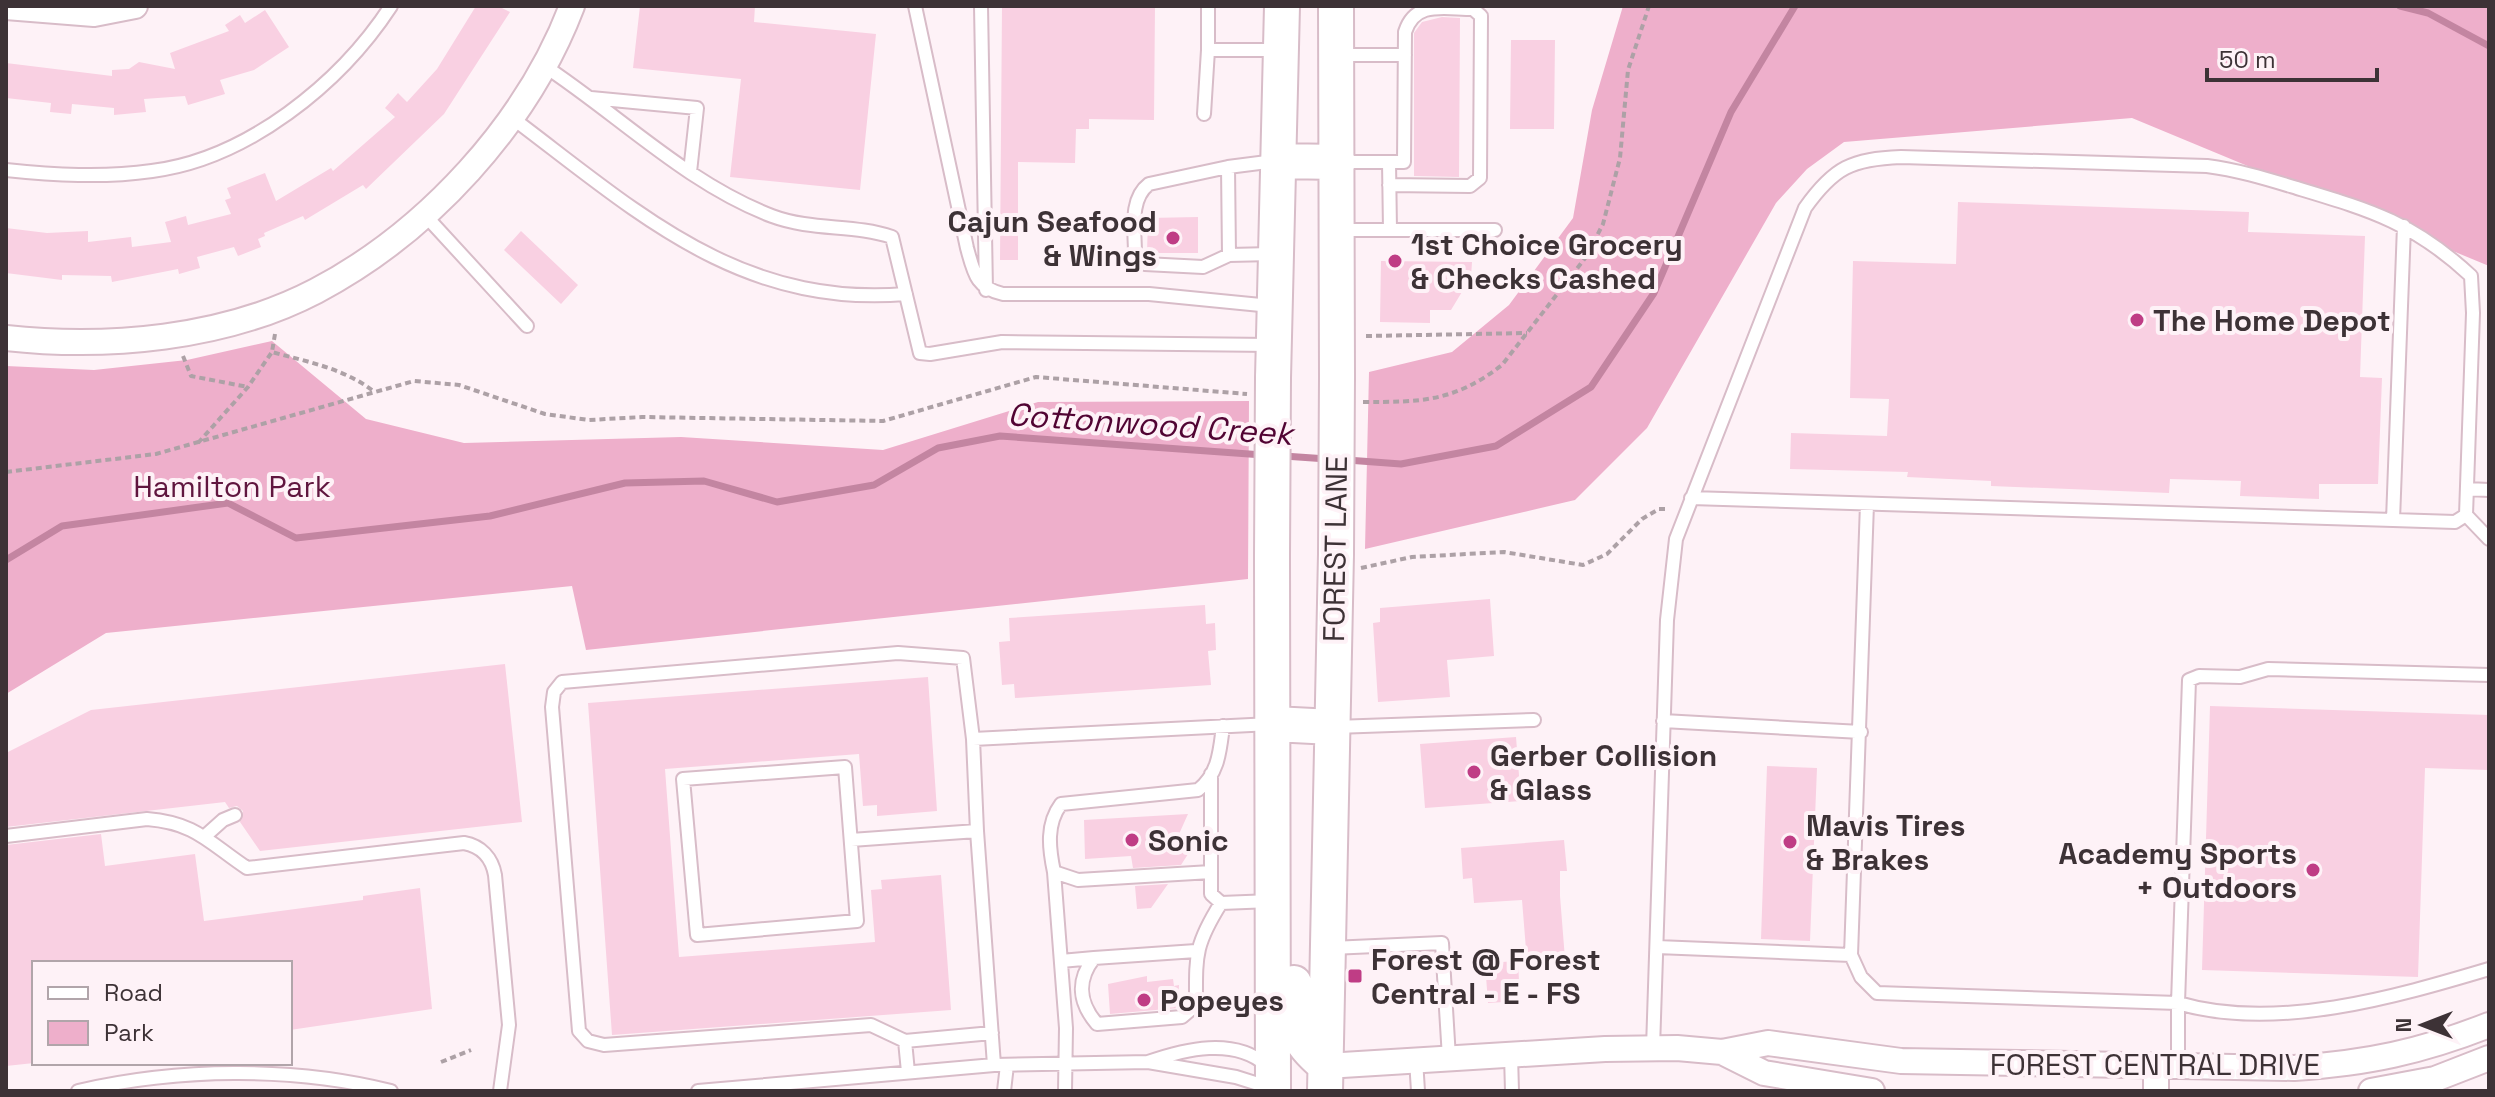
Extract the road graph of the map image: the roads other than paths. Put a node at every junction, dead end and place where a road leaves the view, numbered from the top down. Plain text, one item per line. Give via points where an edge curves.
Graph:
1 (135, 6) edge
2 (391, 6) edge
3 (572, 6) edge
4 (915, 6) edge
5 (981, 6) edge
6 (1208, 6) edge
7 (1282, 6) edge
8 (1336, 6) edge
9 (6, 7) edge
10 (1208, 50) junction
11 (1281, 50) junction
12 (1337, 55) junction
13 (1405, 55) junction
14 (543, 65) junction
15 (588, 98) junction
16 (1204, 114) dead end
17 (511, 117) junction
18 (1278, 161) junction
19 (1338, 162) junction
20 (1389, 162) junction
21 (1228, 167) junction
22 (6, 170) edge
23 (690, 172) junction
24 (1389, 185) junction
25 (424, 214) junction
26 (2404, 226) junction
27 (1338, 230) junction
28 (1390, 230) junction
29 (1495, 230) dead end
30 (1276, 254) junction
31 (1229, 255) junction
32 (986, 290) junction
33 (906, 294) junction
34 (1275, 306) junction
35 (527, 326) dead end
36 (6, 338) edge
37 (1274, 362) junction
38 (2467, 489) junction
39 (2489, 490) edge
40 (1691, 498) junction
41 (1867, 504) junction
42 (2466, 515) junction
43 (2393, 520) junction
44 (2489, 539) edge
45 (2489, 675) edge
46 (1534, 720) dead end
47 (1663, 721) junction
48 (1274, 724) junction
49 (1223, 726) junction
50 (1332, 727) junction
51 (1861, 732) junction
52 (973, 739) junction
53 (1211, 774) junction
54 (1274, 797) junction
55 (235, 815) dead end
56 (977, 831) junction
57 (6, 836) edge
58 (204, 837) junction
59 (851, 840) junction
60 (1054, 872) junction
61 (1211, 872) junction
62 (1274, 902) junction
63 (1221, 903) junction
64 (1657, 947) junction
65 (1328, 948) junction
66 (1196, 951) junction
67 (1851, 955) junction
68 (1094, 958) junction
69 (1061, 961) junction
70 (2489, 969) edge
71 (2178, 1003) junction
72 (2489, 1025) edge
73 (992, 1033) junction
74 (905, 1041) junction
75 (1653, 1048) junction
76 (1722, 1052) junction
77 (1511, 1055) junction
78 (1449, 1058) junction
79 (2489, 1058) edge
80 (1416, 1060) junction
81 (1148, 1062) junction
82 (1064, 1064) junction
83 (1001, 1065) junction
84 (908, 1072) junction
85 (2181, 1073) edge
86 (1326, 1078) edge
87 (1279, 1086) edge
88 (799, 1087) edge
89 (78, 1091) edge
90 (391, 1091) edge
91 (500, 1091) edge
92 (698, 1091) edge
93 (1004, 1091) edge
94 (1065, 1091) edge
95 (1418, 1091) edge
96 (1512, 1091) edge
97 (1872, 1091) edge
98 (2156, 1091) edge
99 (2371, 1091) edge

1 - 9 street via 94,14
2 - 22 lane via 343,67 262,130 210,155 154,171 63,176
3 - 14 street
4 - 32 lane via 967,248 977,281
5 - 32 lane
6 - 10 lane
7 - 11 main road, FOREST LANE
8 - 12 main road, FOREST LANE
10 - 11 lane
10 - 16 lane
11 - 18 main road, FOREST LANE
12 - 13 lane
12 - 19 main road, FOREST LANE
13 - 20 lane via 1404,162
13 - 24 lane via 1405,32 1410,15 1418,9 1473,9 1481,16 1480,178 1470,186
14 - 15 lane
14 - 17 street
15 - 23 lane
15 - 23 lane via 697,108
17 - 25 street
17 - 33 lane via 706,256 781,283 836,293
18 - 19 main road
18 - 21 lane
18 - 30 main road, FOREST LANE
19 - 20 lane
19 - 27 main road, FOREST LANE
20 - 24 lane
21 - 31 lane
21 - 31 lane via 1149,184 1140,191 1135,254 1155,266 1203,267
23 - 33 lane via 798,225 892,237
24 - 28 lane
25 - 35 lane
25 - 36 street via 315,292 263,312 123,341
26 - 38 lane via 2443,250 2471,276
26 - 40 lane via 2381,213 2234,169 2207,166 1901,157 1866,158 1846,165 1822,184 1805,208
26 - 43 lane
27 - 28 lane
27 - 50 main road, FOREST LANE, bridge via 1337,377 1347,561
28 - 29 lane
30 - 31 lane
30 - 34 main road, FOREST LANE
32 - 34 lane via 1149,294
33 - 37 lane via 920,353 1002,342
34 - 37 main road, FOREST LANE
37 - 48 main road, FOREST LANE, bridge
38 - 39 lane
38 - 42 lane
40 - 41 lane
40 - 47 lane via 1672,563
41 - 43 lane
41 - 51 lane
42 - 43 lane via 2455,522
42 - 44 lane
45 - 71 lane via 2268,669 2240,677 2189,680
46 - 50 lane
47 - 51 lane
47 - 64 lane
48 - 49 lane
48 - 50 main road
48 - 54 main road, FOREST LANE
49 - 52 lane
49 - 53 lane
50 - 65 main road, FOREST LANE
51 - 67 lane
52 - 56 lane
52 - 74 lane via 963,658 898,653 562,682 554,692 579,1031 588,1041 604,1045 871,1025
53 - 60 lane via 1198,790 1061,804 1052,816
53 - 61 lane
54 - 62 main road, FOREST LANE
54 - 86 main road via 1294,876 1293,1011 1301,1045
55 - 58 lane
56 - 59 lane
56 - 73 lane
57 - 58 lane via 147,819 170,821
58 - 91 lane via 247,868 464,843 482,850 495,875 507,993 509,1025
59 - 59 lane via 845,767 683,779 697,935 857,921
60 - 61 lane via 1078,880
60 - 69 lane
61 - 63 lane via 1211,894
62 - 63 lane
62 - 87 main road, FOREST LANE
63 - 66 lane
64 - 67 lane
64 - 75 lane
65 - 78 lane via 1442,943
65 - 86 main road, FOREST LANE
66 - 68 lane
66 - 68 lane via 1196,1005 1182,1017 1126,1024 1097,1024 1085,1009 1081,987
67 - 71 lane via 1861,977 1877,993
68 - 69 lane
69 - 82 lane
70 - 71 lane via 2408,993 2315,1011 2207,1012
71 - 85 lane
72 - 85 street, FOREST CENTRAL DRIVE via 2427,1049 2356,1064
73 - 74 lane
73 - 83 lane
74 - 84 lane
75 - 76 street, FOREST CENTRAL DRIVE
75 - 77 street, FOREST CENTRAL DRIVE
76 - 85 street, FOREST CENTRAL DRIVE via 1768,1043 1901,1061
76 - 97 street, FOREST CENTRAL DRIVE via 1764,1073
77 - 78 street, FOREST CENTRAL DRIVE
77 - 96 lane
78 - 80 street, FOREST CENTRAL DRIVE
79 - 99 street via 2435,1079
80 - 86 street, FOREST CENTRAL DRIVE
80 - 95 lane
81 - 82 lane
81 - 87 lane
81 - 87 lane via 1172,1053 1231,1048 1254,1055
82 - 83 lane
82 - 94 lane
83 - 84 lane
83 - 93 lane
84 - 88 lane
85 - 98 street
88 - 92 lane
89 - 90 lane via 188,1076 283,1075

